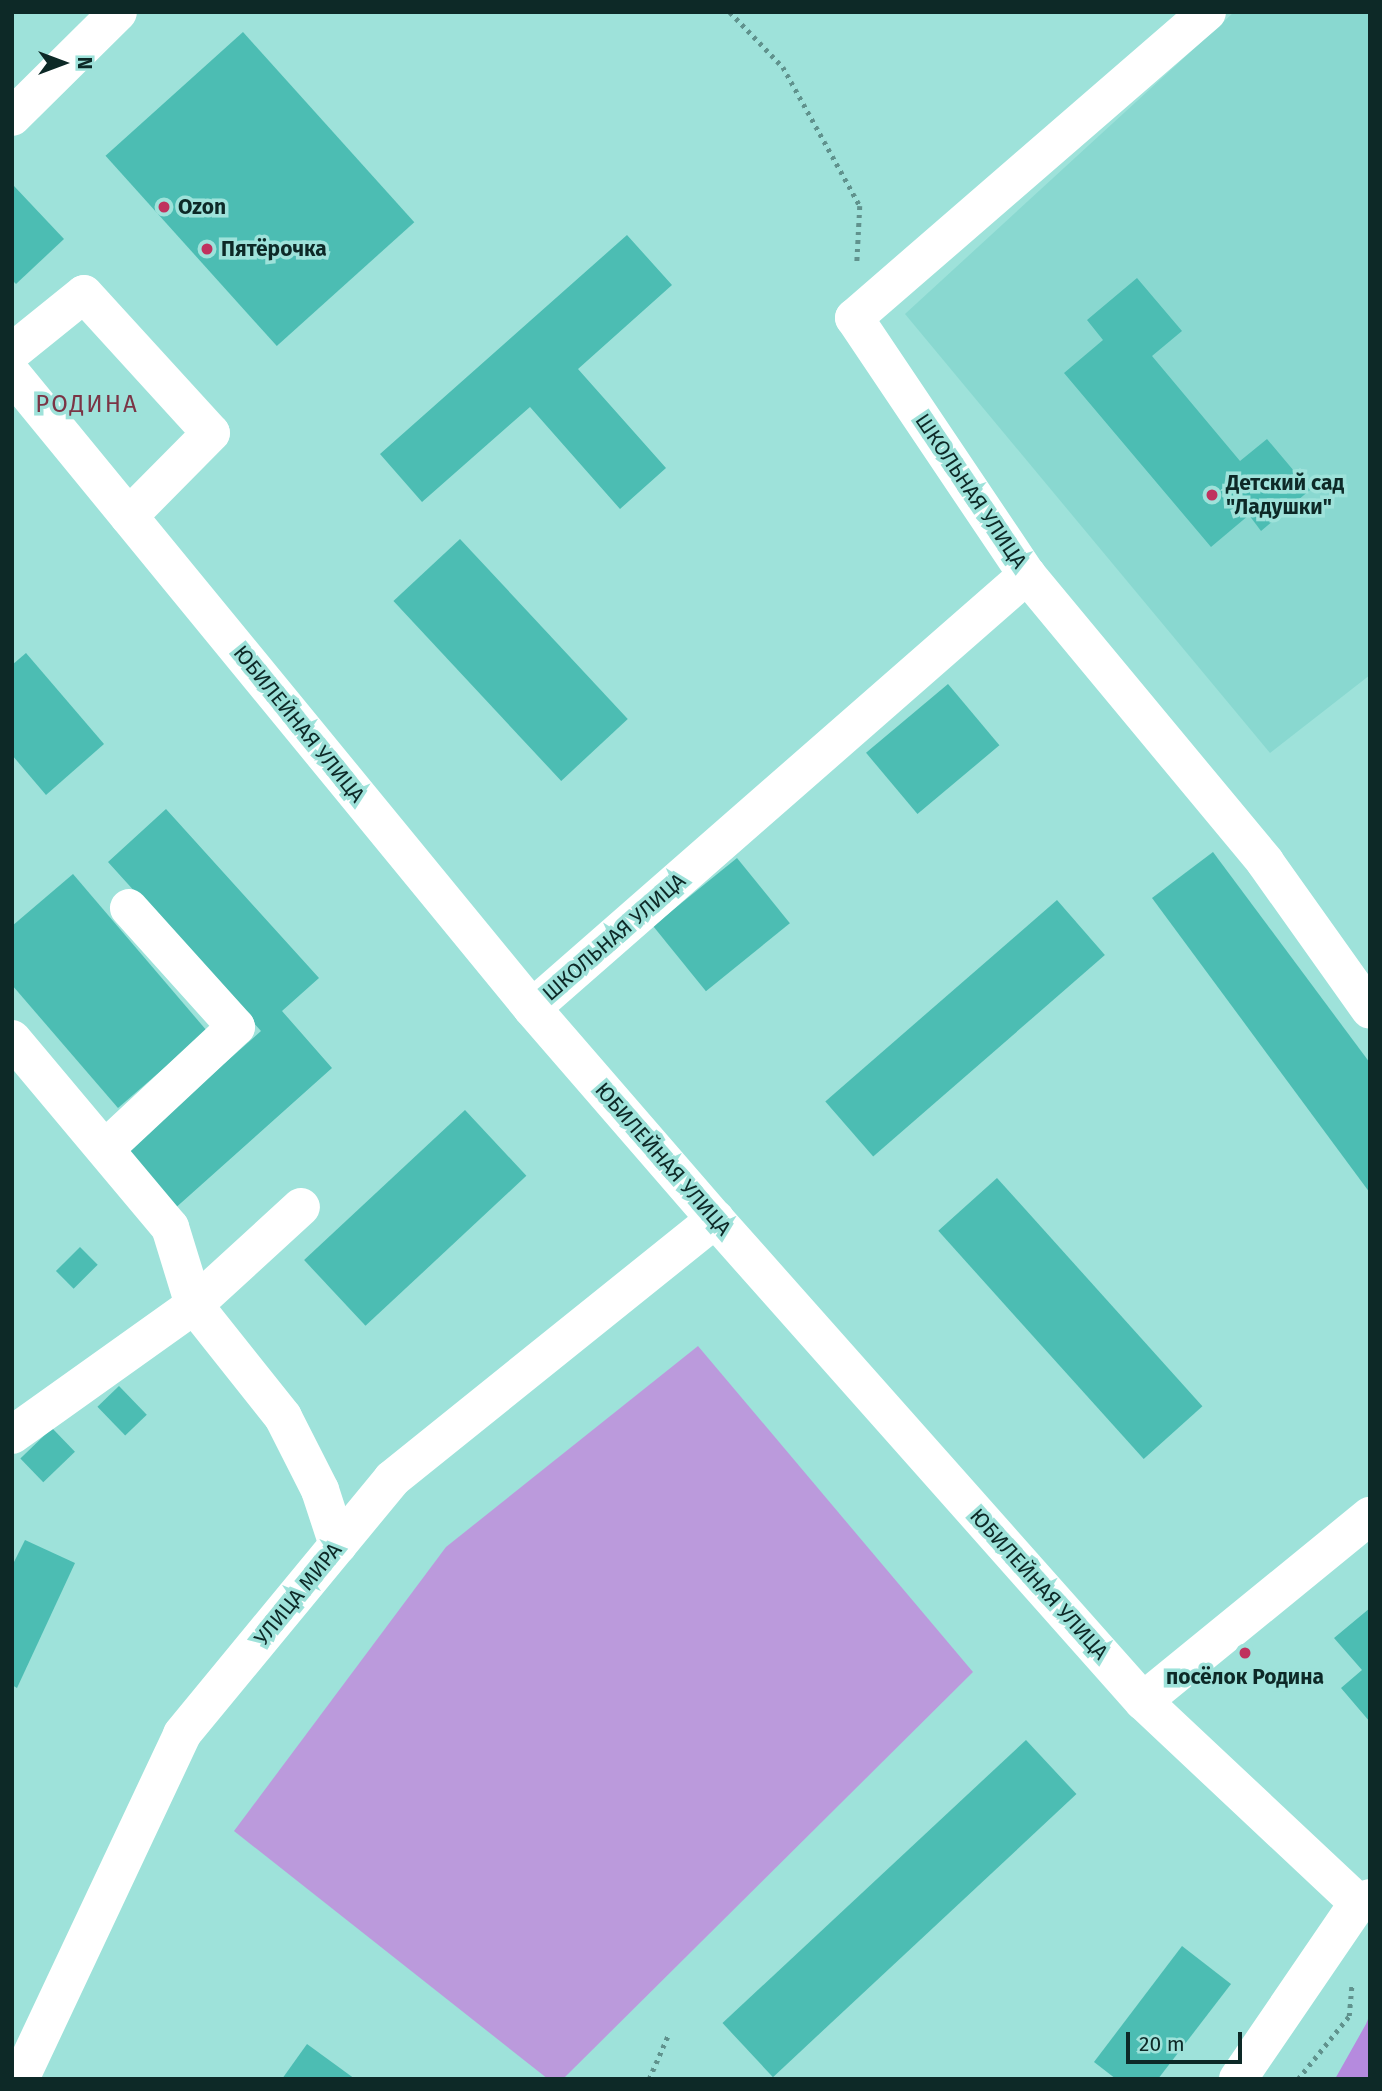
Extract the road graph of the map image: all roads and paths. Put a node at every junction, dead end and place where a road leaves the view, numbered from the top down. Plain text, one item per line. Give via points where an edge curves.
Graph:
1 (118, 12) edge
2 (730, 12) edge
3 (1208, 12) edge
4 (12, 117) edge
5 (855, 318) junction
6 (12, 352) edge
7 (12, 374) edge
8 (128, 516) junction
9 (1027, 575) junction
10 (129, 908) dead end
11 (532, 1008) junction
12 (1370, 1010) edge
13 (12, 1039) edge
14 (105, 1149) junction
15 (300, 1207) dead end
16 (715, 1219) junction
17 (194, 1305) junction
18 (12, 1435) edge
19 (1370, 1516) edge
20 (338, 1545) junction
21 (1143, 1701) junction
22 (1364, 1900) edge
23 (669, 2034) dead end
24 (20, 2079) edge
25 (649, 2079) edge
26 (1238, 2079) edge

1 - 4 street
2 - 5 path via 783,67 860,206
3 - 5 street
5 - 9 street, ШКОЛЬНАЯ УЛИЦА
6 - 8 street via 84,295 211,433
7 - 8 street, ЮБИЛЕЙНАЯ УЛИЦА
8 - 11 street, ЮБИЛЕЙНАЯ УЛИЦА
9 - 11 street, ШКОЛЬНАЯ УЛИЦА
9 - 12 street via 1265,862
10 - 14 street via 236,1027
11 - 16 street, ЮБИЛЕЙНАЯ УЛИЦА
13 - 14 street
14 - 17 street via 170,1227
15 - 17 street
16 - 20 street, УЛИЦА МИРА via 392,1479
16 - 21 street, ЮБИЛЕЙНАЯ УЛИЦА
17 - 18 street
17 - 20 street via 283,1417 320,1490
19 - 21 street
20 - 24 street, УЛИЦА МИРА via 183,1734
21 - 22 street, ЮБИЛЕЙНАЯ УЛИЦА
22 - 26 street
23 - 25 path

